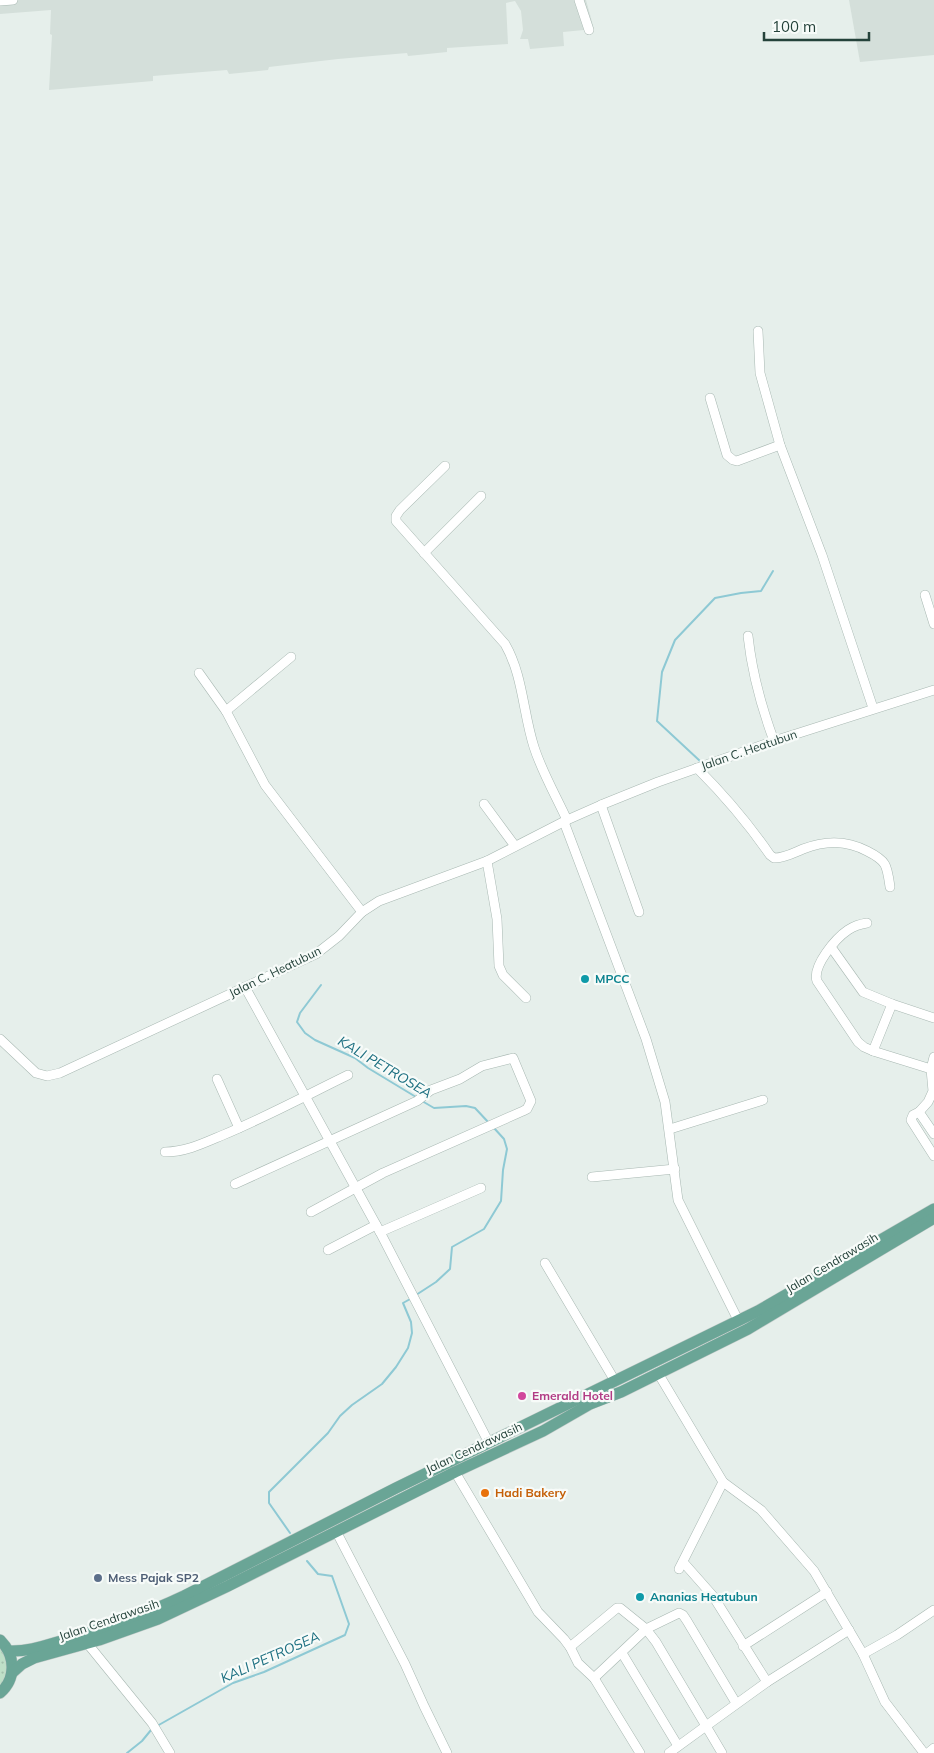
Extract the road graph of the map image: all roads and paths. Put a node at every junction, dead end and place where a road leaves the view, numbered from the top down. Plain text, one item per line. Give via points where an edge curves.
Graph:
1 (13, 0) edge
2 (579, 0) edge
3 (0, 1) edge
4 (589, 30) dead end
5 (758, 331) dead end
6 (710, 398) dead end
7 (780, 445) junction
8 (445, 466) dead end
9 (481, 496) dead end
10 (424, 553) junction
11 (925, 595) dead end
12 (934, 624) edge
13 (748, 636) dead end
14 (291, 656) dead end
15 (199, 673) dead end
16 (934, 690) edge
17 (873, 708) junction
18 (226, 711) junction
19 (774, 741) junction
20 (697, 768) junction
21 (484, 804) dead end
22 (600, 806) junction
23 (566, 821) junction
24 (516, 846) junction
25 (487, 861) junction
26 (890, 887) dead end
27 (362, 912) junction
28 (639, 912) dead end
29 (866, 923) dead end
30 (832, 947) junction
31 (245, 987) junction
32 (526, 998) dead end
33 (892, 1004) junction
34 (934, 1018) edge
35 (0, 1039) edge
36 (873, 1051) junction
37 (934, 1057) edge
38 (930, 1069) junction
39 (348, 1075) dead end
40 (217, 1079) dead end
41 (306, 1096) junction
42 (764, 1100) dead end
43 (919, 1112) junction
44 (239, 1128) junction
45 (670, 1129) junction
46 (934, 1134) edge
47 (329, 1141) junction
48 (165, 1152) dead end
49 (934, 1156) edge
50 (675, 1170) junction
51 (592, 1177) dead end
52 (235, 1184) dead end
53 (355, 1187) junction
54 (481, 1188) dead end
55 (934, 1209) edge
56 (311, 1212) dead end
57 (934, 1218) edge
58 (378, 1229) junction
59 (328, 1250) dead end
60 (545, 1263) dead end
61 (738, 1320) junction
62 (658, 1373) junction
63 (615, 1381) junction
64 (489, 1442) junction
65 (454, 1472) junction
66 (723, 1482) junction
67 (336, 1530) junction
68 (827, 1592) junction
69 (934, 1610) edge
70 (646, 1629) junction
71 (849, 1630) junction
72 (0, 1640) edge
73 (86, 1643) junction
74 (570, 1646) junction
75 (743, 1646) junction
76 (9, 1651) junction
77 (622, 1653) junction
78 (863, 1654) junction
79 (12, 1674) junction
80 (594, 1678) junction
81 (767, 1682) junction
82 (0, 1692) edge
83 (736, 1703) junction
84 (706, 1726) junction
85 (678, 1746) junction
86 (934, 1748) edge
87 (170, 1753) edge
88 (447, 1753) edge
89 (640, 1753) edge
90 (669, 1753) edge
91 (722, 1753) edge
92 (926, 1753) edge

1 - 3 street
2 - 4 street
5 - 7 street via 760,372
6 - 7 street via 730,458 737,460
7 - 17 street via 819,547
8 - 10 street via 396,516 396,521
9 - 10 street
10 - 23 street via 508,648 534,746
11 - 12 street
13 - 19 street via 753,674
14 - 18 street
15 - 18 street
16 - 17 street, Jalan C. Heatubun
17 - 19 street, Jalan C. Heatubun
18 - 27 street via 270,792
19 - 20 street, Jalan C. Heatubun
20 - 22 street, Jalan C. Heatubun
20 - 26 street via 723,793 774,858 835,841 847,843 880,858 887,870
21 - 24 street
22 - 23 street, Jalan C. Heatubun
22 - 28 street
23 - 24 street, Jalan C. Heatubun
23 - 45 street via 646,1039
24 - 25 street, Jalan C. Heatubun
25 - 27 street, Jalan C. Heatubun via 400,892
25 - 32 street via 497,919 499,966 503,975
27 - 31 street, Jalan C. Heatubun via 316,954
29 - 30 street via 848,930
30 - 33 street via 863,992
30 - 36 street via 820,964 816,978 858,1042
31 - 35 street, Jalan C. Heatubun via 52,1075 36,1073
31 - 41 street
33 - 34 street
33 - 36 street
36 - 38 street
37 - 38 street
38 - 43 street via 933,1091
39 - 41 street
40 - 44 street
41 - 44 street
41 - 47 street
42 - 45 street
43 - 46 street
43 - 49 street via 911,1120
44 - 48 street via 184,1151
45 - 50 street
47 - 52 street
47 - 53 street
47 - 53 street via 417,1101 431,1090 487,1064 513,1058 531,1101 527,1109
50 - 51 street
50 - 61 street via 678,1200
53 - 56 street
53 - 58 street
54 - 58 street
55 - 61 main road, Jalan Cendrawasih
57 - 62 main road, Jalan Cendrawasih via 748,1329
58 - 59 street
58 - 64 street
60 - 63 street
61 - 63 main road, Jalan Cendrawasih
62 - 65 main road, Jalan Cendrawasih
62 - 66 street
63 - 64 main road, Jalan Cendrawasih
64 - 76 main road, Jalan Cendrawasih via 148,1613 40,1647
65 - 67 main road, Jalan Cendrawasih
65 - 74 street via 538,1612
66 - 68 street via 767,1516 814,1571
66 - 75 street via 681,1566 713,1596
67 - 73 main road, Jalan Cendrawasih via 158,1619
67 - 88 street
68 - 71 street
68 - 75 street
69 - 78 street
70 - 74 street via 617,1608
70 - 77 street
70 - 83 street via 681,1613
70 - 84 street
71 - 78 street
71 - 81 street
72 - 76 main road
73 - 79 main road, Jalan Cendrawasih via 34,1658
73 - 87 street via 152,1723
74 - 80 street via 578,1663
75 - 81 street
76 - 79 main road
77 - 80 street
77 - 85 street
78 - 92 street via 885,1702
79 - 82 main road, Jalan Cendrawasih
80 - 89 street
81 - 83 street
83 - 84 street
84 - 85 street
84 - 91 street
85 - 90 street
86 - 92 street

